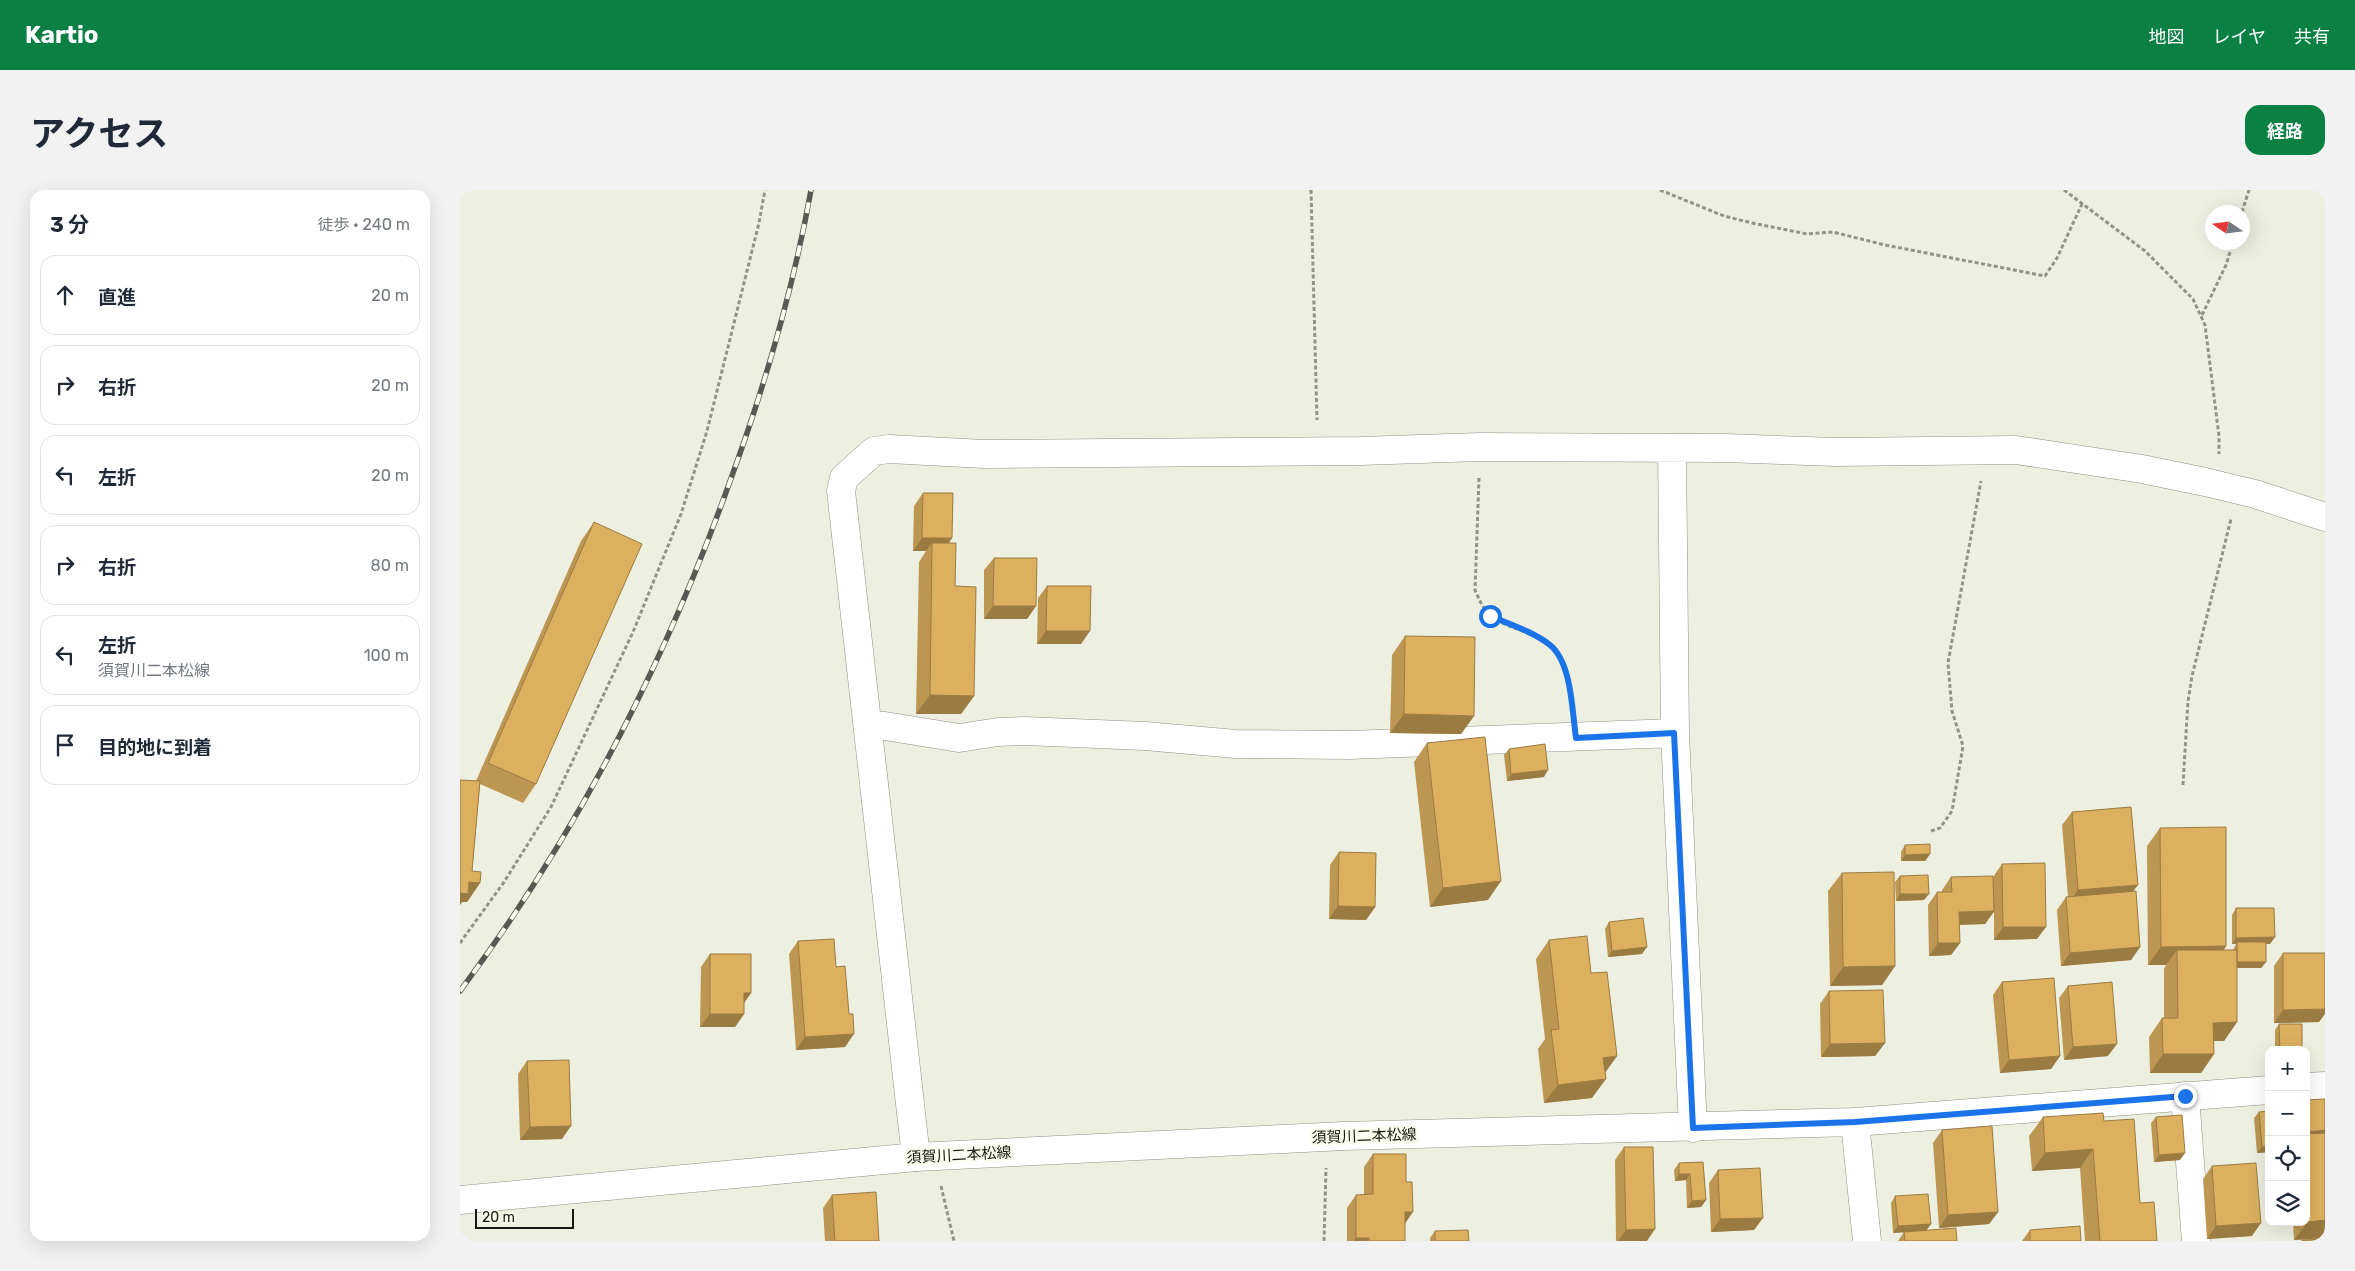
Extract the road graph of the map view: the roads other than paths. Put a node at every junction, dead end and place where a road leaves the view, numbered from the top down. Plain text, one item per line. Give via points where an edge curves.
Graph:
1 (1672, 448) junction
2 (2325, 517) edge
3 (868, 725) junction
4 (1674, 733) junction
5 (2325, 1086) edge
6 (2310, 1087) edge
7 (2265, 1090) edge
8 (2185, 1096) junction
9 (1855, 1122) junction
10 (1693, 1128) junction
11 (924, 1157) junction
12 (460, 1200) edge
13 (1867, 1241) edge
14 (2196, 1241) edge

1 - 2 street via 1836,452 2016,450 2142,469 2229,487
1 - 3 street via 1480,447 984,454 889,449 874,452 844,478 841,491
1 - 4 street
3 - 4 street via 959,738 1025,731 1264,744 1349,745
3 - 11 street
4 - 10 street
5 - 6 street
7 - 8 street, 須賀川二本松線
8 - 9 street, 須賀川二本松線
8 - 14 street
9 - 10 street, 須賀川二本松線
9 - 13 street
10 - 11 street, 須賀川二本松線 via 1326,1137
11 - 12 street, 須賀川二本松線

